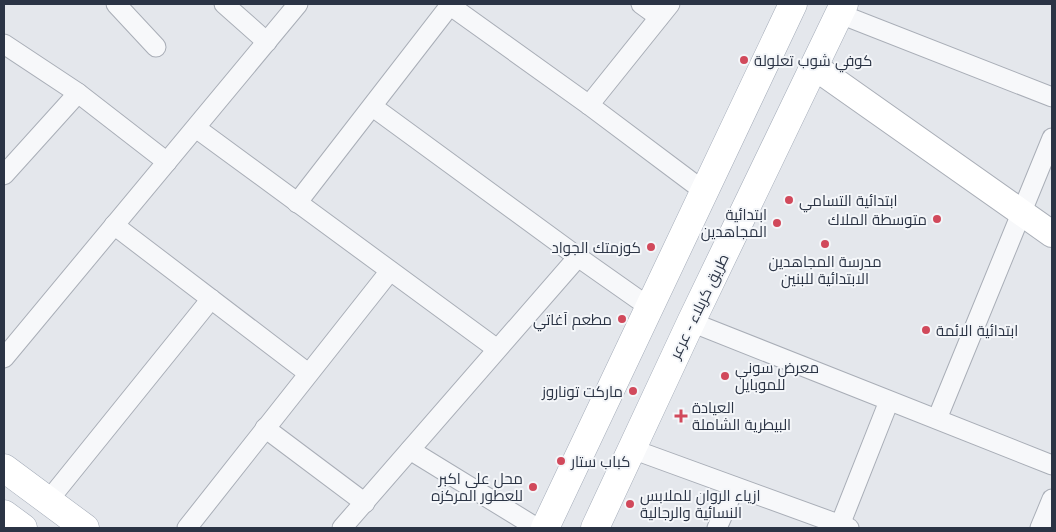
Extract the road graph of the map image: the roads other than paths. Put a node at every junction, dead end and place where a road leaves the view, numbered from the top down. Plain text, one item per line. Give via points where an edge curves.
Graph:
1 (116, 4) edge
2 (224, 4) edge
3 (298, 4) edge
4 (450, 4) edge
5 (641, 4) edge
6 (793, 4) edge
7 (842, 9) edge
8 (665, 11) edge
9 (267, 42) junction
10 (4, 44) edge
11 (156, 47) dead end
12 (815, 67) junction
13 (78, 93) junction
14 (1052, 97) edge
15 (589, 105) junction
16 (373, 107) junction
17 (196, 128) junction
18 (1052, 138) edge
19 (167, 162) junction
20 (4, 175) edge
21 (705, 192) junction
22 (298, 203) junction
23 (1021, 212) junction
24 (114, 226) junction
25 (1052, 234) edge
26 (578, 257) junction
27 (390, 271) junction
28 (211, 299) junction
29 (650, 307) junction
30 (691, 322) junction
31 (497, 349) junction
32 (4, 358) edge
33 (308, 373) junction
34 (889, 401) junction
35 (937, 419) junction
36 (266, 428) junction
37 (632, 449) junction
38 (410, 450) junction
39 (1052, 465) edge
40 (4, 468) edge
41 (735, 487) junction
42 (1052, 499) edge
43 (48, 501) junction
44 (365, 503) junction
45 (4, 514) edge
46 (844, 527) edge
47 (23, 528) edge
48 (85, 528) edge
49 (187, 528) edge
50 (342, 528) edge
51 (537, 528) edge
52 (545, 528) edge
53 (595, 528) edge
54 (717, 528) edge
55 (1040, 528) edge

1 - 11 street
2 - 9 street
3 - 9 street
4 - 15 street
4 - 16 street
5 - 8 street
6 - 21 main road
7 - 12 main road, طريق كربلاء - عرعر
7 - 14 street
8 - 15 street
9 - 17 street
10 - 13 street
12 - 23 street
12 - 30 main road, طريق كربلاء - عرعر
13 - 19 street
13 - 20 street
15 - 21 street
16 - 22 street
16 - 26 street
17 - 19 street
17 - 22 street
18 - 23 street
19 - 24 street
21 - 29 main road
22 - 27 street
23 - 25 street
23 - 35 street
24 - 28 street
24 - 32 street
26 - 29 street
26 - 31 street
27 - 31 street
27 - 33 street
28 - 33 street
28 - 43 street
29 - 52 main road
30 - 34 street
30 - 37 main road, طريق كربلاء - عرعر
31 - 38 street
33 - 36 street
34 - 35 street
34 - 46 street
35 - 39 street
36 - 44 street
36 - 49 street
37 - 41 street
37 - 53 main road, طريق كربلاء - عرعر
38 - 44 street
38 - 51 street
40 - 43 main road
41 - 46 street
41 - 54 street
42 - 55 street
43 - 48 main road
44 - 50 street
45 - 47 main road

